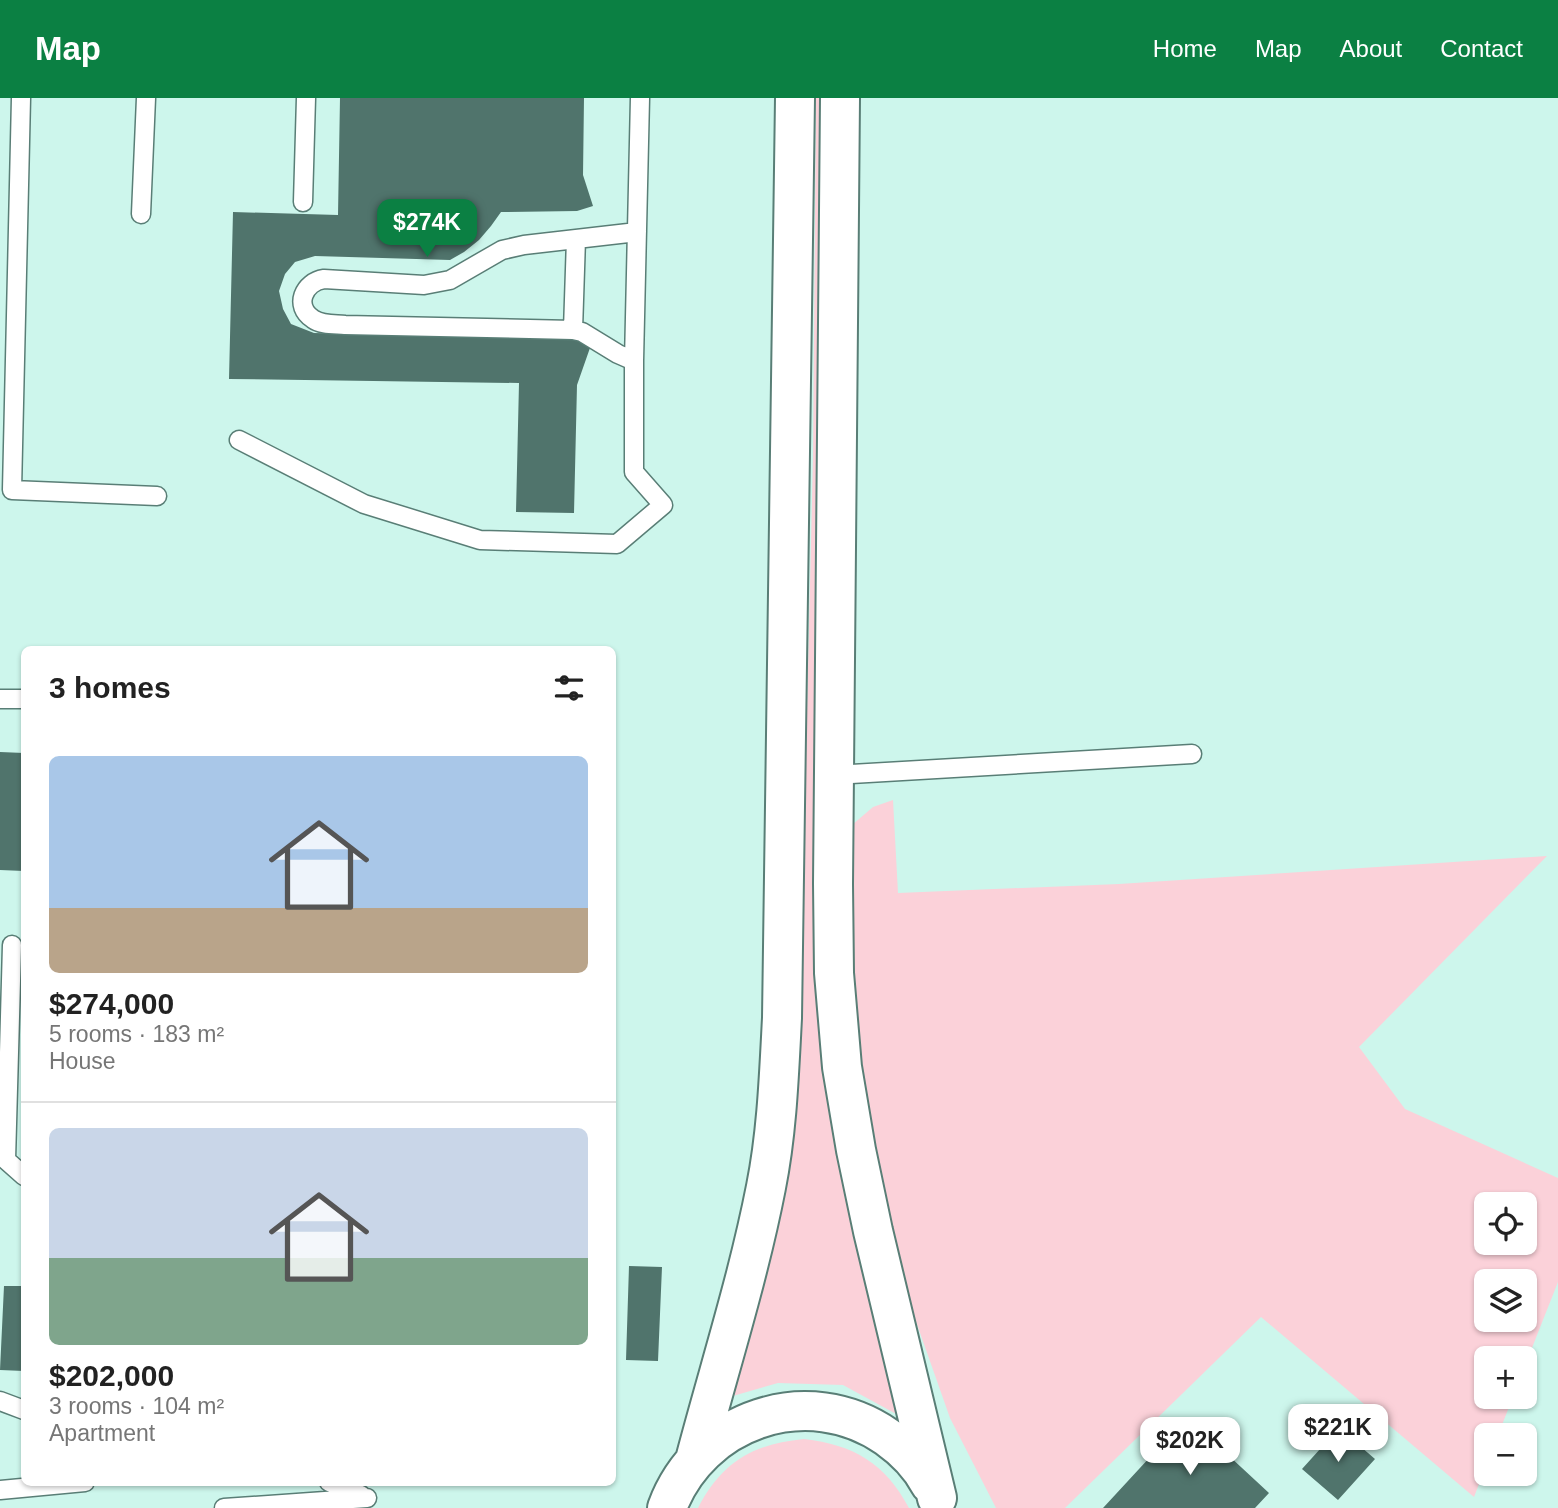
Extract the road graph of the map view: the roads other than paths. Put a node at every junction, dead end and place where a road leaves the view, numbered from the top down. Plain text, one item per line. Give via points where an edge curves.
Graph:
1 (21, 98) edge
2 (146, 98) edge
3 (306, 98) edge
4 (640, 98) edge
5 (795, 98) edge
6 (840, 98) edge
7 (303, 202) dead end
8 (141, 214) dead end
9 (637, 232) junction
10 (576, 239) junction
11 (573, 330) junction
12 (634, 361) junction
13 (239, 440) dead end
14 (157, 496) dead end
15 (0, 699) edge
16 (21, 699) edge
17 (1192, 754) dead end
18 (834, 775) junction
19 (12, 944) dead end
20 (21, 1173) edge
21 (0, 1401) edge
22 (21, 1409) edge
23 (695, 1460) junction
24 (42, 1486) edge
25 (336, 1486) edge
26 (0, 1490) edge
27 (369, 1503) edge
28 (939, 1503) edge
29 (223, 1508) edge
30 (667, 1508) edge

1 - 14 lane via 12,490
2 - 8 lane
3 - 7 lane
4 - 9 lane
5 - 23 main road via 777,1105 748,1268
6 - 18 main road
9 - 10 lane
9 - 12 lane
10 - 11 lane
10 - 11 lane via 502,250 436,284 316,280 304,292 303,301 309,317 345,325
11 - 12 lane
12 - 13 lane via 634,472 663,505 617,544 480,540 364,504
15 - 16 lane
17 - 18 lane
18 - 28 main road via 834,974 842,1067 870,1218
19 - 20 lane via 6,1160
21 - 22 lane
23 - 28 main road via 720,1438 750,1422 793,1412 827,1413 859,1422 897,1445 927,1478
23 - 30 main road
24 - 26 lane
25 - 27 lane
27 - 29 lane

